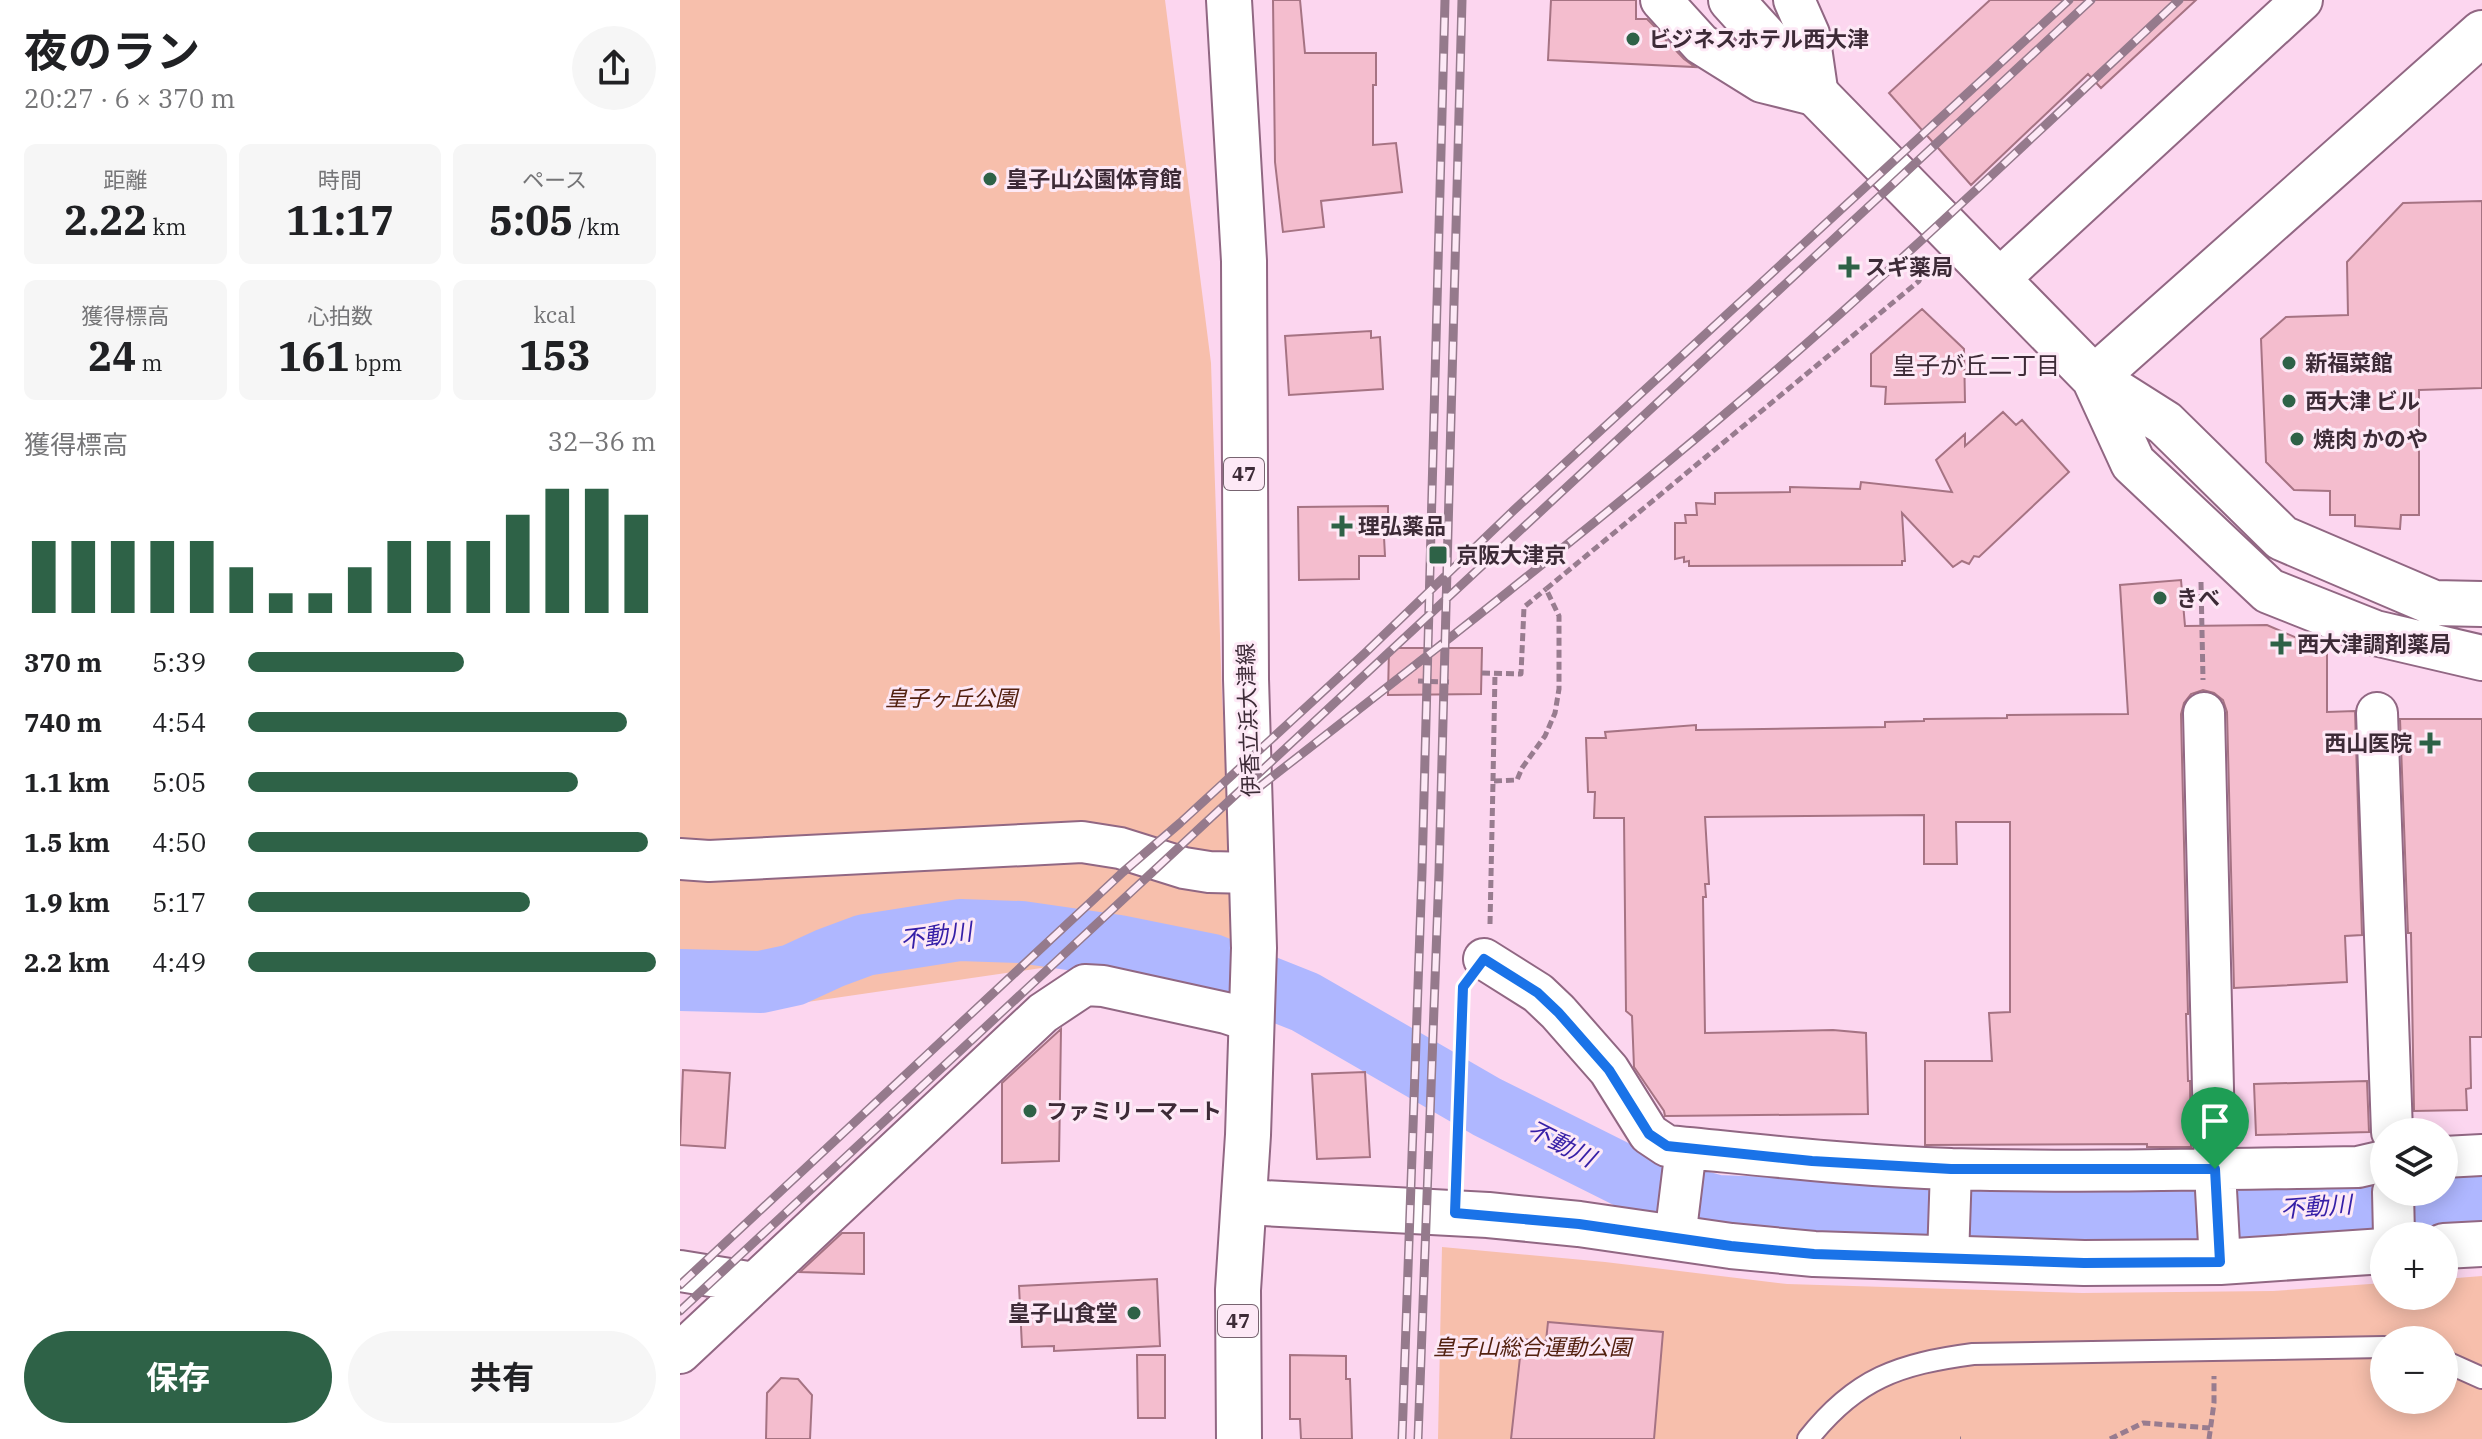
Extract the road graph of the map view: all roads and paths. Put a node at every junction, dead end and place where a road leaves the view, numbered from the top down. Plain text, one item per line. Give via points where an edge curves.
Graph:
1 (1229, 0) edge
2 (1661, 0) edge
3 (1731, 0) edge
4 (1794, 0) edge
5 (2302, 0) edge
6 (2476, 0) edge
7 (2482, 7) edge
8 (2482, 33) edge
9 (1818, 96) junction
10 (1998, 280) junction
11 (1919, 281) dead end
12 (2094, 378) junction
13 (2199, 525) junction
14 (1546, 589) junction
15 (2482, 604) edge
16 (2482, 658) edge
17 (1482, 673) dead end
18 (1495, 673) junction
19 (1418, 681) dead end
20 (1449, 682) dead end
21 (2204, 713) joint
22 (2377, 713) dead end
23 (1493, 781) junction
24 (680, 859) edge
25 (1252, 873) junction
26 (1484, 959) junction
27 (1253, 1018) junction
28 (2391, 1118) edge
29 (1686, 1150) junction
30 (2482, 1155) edge
31 (2458, 1156) edge
32 (2370, 1164) edge
33 (1950, 1170) junction
34 (2215, 1171) junction
35 (1244, 1202) junction
36 (1455, 1213) junction
37 (1675, 1236) junction
38 (2482, 1244) edge
39 (2458, 1245) edge
40 (2370, 1252) edge
41 (1948, 1256) junction
42 (2220, 1260) junction
43 (680, 1271) edge
44 (754, 1283) junction
45 (2370, 1347) edge
46 (2214, 1349) junction
47 (680, 1353) edge
48 (2458, 1367) edge
49 (2482, 1378) edge
50 (2210, 1428) junction
51 (1239, 1439) edge
52 (1808, 1439) edge
53 (2110, 1439) edge
54 (2209, 1439) edge

1 - 25 street, 伊香立浜大津線 / 47 via 1244,261
2 - 9 street via 1701,44 1762,82
3 - 9 street
4 - 9 street via 1809,34
5 - 10 street
6 - 7 street
8 - 12 street
9 - 10 street
10 - 12 street
11 - 14 path
12 - 13 street via 2133,463
12 - 15 street via 2165,423 2282,538 2434,603
13 - 16 street via 2269,591 2375,633
13 - 21 path
14 - 18 path via 1524,607 1521,674
14 - 23 path via 1559,616 1555,713 1517,780
17 - 18 path
18 - 23 path
19 - 20 path
21 - 34 street
22 - 28 street
23 - 26 path via 1489,951
24 - 25 street via 1082,842 1184,868
25 - 27 street, 伊香立浜大津線 / 47
26 - 29 street via 1558,1012 1609,1070 1649,1134
26 - 36 path via 1463,987
27 - 35 street, 伊香立浜大津線 / 47
27 - 44 street via 1085,985 1043,1013
29 - 33 street
29 - 37 street
30 - 31 street
32 - 34 street
33 - 34 street
33 - 41 street
34 - 42 street
35 - 36 street
35 - 51 street, 伊香立浜大津線 / 47 via 1238,1290
36 - 37 street
37 - 41 street via 1814,1254
38 - 39 street
40 - 42 street
41 - 42 street via 2084,1263
43 - 44 street
44 - 47 street
45 - 46 lane
46 - 50 path
46 - 52 lane via 1973,1354 1929,1360 1884,1374 1847,1398
48 - 49 lane
50 - 53 path via 2143,1423
50 - 54 path

